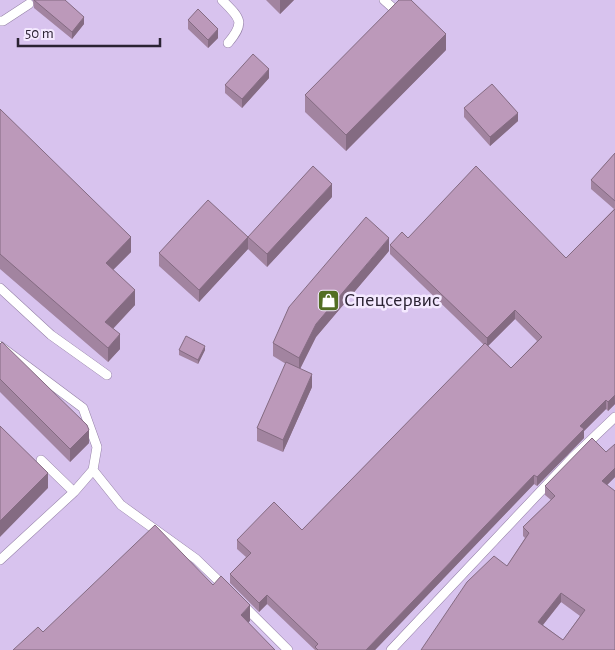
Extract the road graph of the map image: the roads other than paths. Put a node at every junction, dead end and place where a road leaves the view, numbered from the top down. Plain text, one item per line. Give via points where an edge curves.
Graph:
1 (222, 0) edge
2 (384, 0) edge
3 (29, 4) dead end
4 (394, 9) edge
5 (0, 21) edge
6 (228, 43) dead end
7 (0, 288) edge
8 (0, 346) edge
9 (106, 374) dead end
10 (615, 416) edge
11 (41, 460) dead end
12 (93, 470) junction
13 (74, 492) junction
14 (0, 560) edge
15 (231, 594) edge
16 (238, 601) edge
17 (288, 650) edge
18 (391, 650) edge

1 - 6 lane via 235,13 240,24
2 - 4 lane
3 - 5 lane
7 - 9 lane via 51,335
8 - 12 lane via 83,408 97,447
10 - 18 lane
11 - 13 lane
12 - 13 lane
12 - 15 lane via 121,505 196,559
13 - 14 lane
16 - 17 lane

